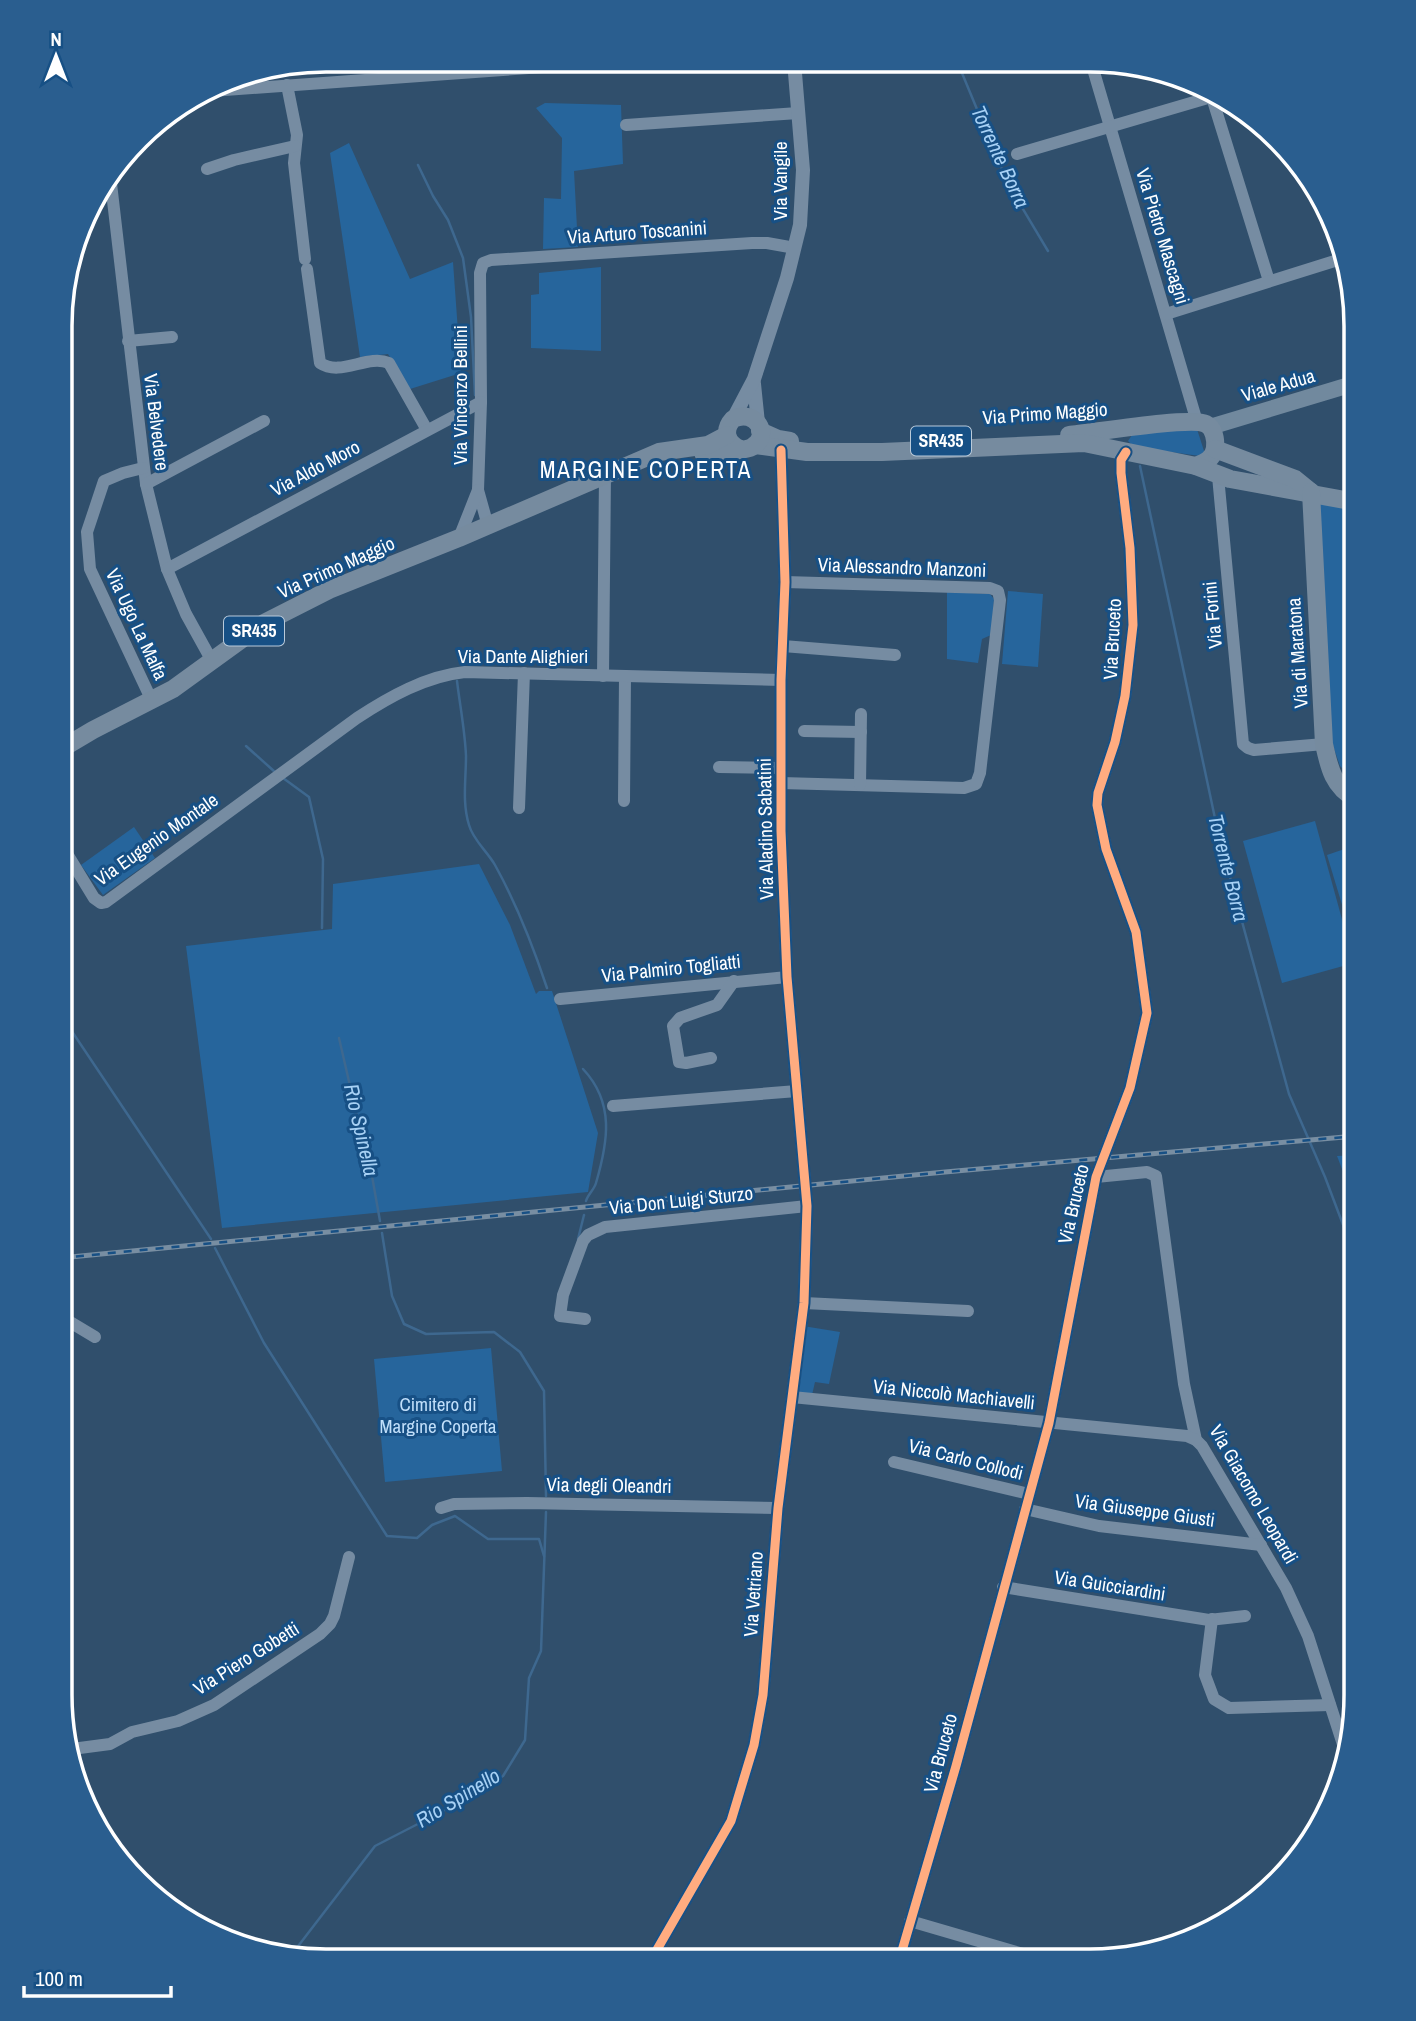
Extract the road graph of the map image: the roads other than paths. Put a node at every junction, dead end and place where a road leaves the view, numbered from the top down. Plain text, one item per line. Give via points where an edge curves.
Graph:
1 (451, 72) edge
2 (795, 72) edge
3 (1094, 72) edge
4 (287, 85) junction
5 (236, 88) edge
6 (1201, 98) edge
7 (1217, 106) edge
8 (798, 113) junction
9 (626, 125) dead end
10 (1111, 127) junction
11 (295, 146) junction
12 (1017, 154) dead end
13 (207, 169) dead end
14 (112, 190) edge
15 (795, 248) junction
16 (1336, 261) edge
17 (483, 263) joint
18 (1269, 281) junction
19 (1166, 314) junction
20 (172, 337) dead end
21 (128, 341) junction
22 (754, 379) junction
23 (1344, 386) edge
24 (481, 402) junction
25 (264, 421) dead end
26 (1203, 424) junction
27 (730, 427) junction
28 (1124, 428) junction
29 (427, 430) junction
30 (753, 437) junction
31 (1215, 449) junction
32 (781, 450) junction
33 (1123, 451) junction
34 (647, 458) junction
35 (1196, 466) junction
36 (143, 468) junction
37 (605, 475) junction
38 (1218, 476) junction
39 (146, 484) junction
40 (478, 490) junction
41 (1311, 492) junction
42 (1344, 499) edge
43 (488, 526) junction
44 (459, 538) junction
45 (167, 569) junction
46 (785, 582) junction
47 (783, 646) junction
48 (895, 655) dead end
49 (212, 661) junction
50 (524, 673) junction
51 (603, 676) junction
52 (625, 676) junction
53 (781, 680) junction
54 (152, 701) junction
55 (861, 714) dead end
56 (804, 731) dead end
57 (861, 732) junction
58 (72, 742) edge
59 (1324, 744) junction
60 (290, 765) joint
61 (719, 767) dead end
62 (780, 768) junction
63 (780, 783) junction
64 (860, 785) junction
65 (1344, 790) edge
66 (624, 801) dead end
67 (519, 808) dead end
68 (72, 862) edge
69 (787, 977) junction
70 (734, 981) junction
71 (559, 999) dead end
72 (711, 1058) dead end
73 (797, 1091) junction
74 (613, 1105) dead end
75 (1096, 1177) junction
76 (807, 1206) junction
77 (804, 1303) junction
78 (968, 1311) dead end
79 (585, 1319) dead end
80 (72, 1323) edge
81 (95, 1337) dead end
82 (792, 1397) junction
83 (1049, 1423) junction
84 (1196, 1440) junction
85 (894, 1462) dead end
86 (1029, 1494) junction
87 (441, 1508) dead end
88 (778, 1508) junction
89 (1025, 1509) junction
90 (1261, 1545) junction
91 (349, 1557) dead end
92 (1003, 1587) junction
93 (1245, 1616) dead end
94 (1212, 1619) junction
95 (1329, 1704) junction
96 (1339, 1734) joint
97 (1340, 1738) edge
98 (78, 1748) edge
99 (910, 1922) junction
100 (657, 1949) edge
101 (902, 1949) edge
102 (1005, 1949) edge

1 - 4 street
2 - 8 street, Via Vangile
3 - 10 street, Via Pietro Mascagni
4 - 5 street
4 - 11 street
6 - 10 street
7 - 18 street
8 - 9 street
8 - 15 street, Via Vangile via 803,199
10 - 12 street
10 - 19 street, Via Pietro Mascagni
11 - 13 street
11 - 29 street via 320,363 331,368 376,360 389,363
14 - 21 street, Via Belvedere
15 - 17 street, Via Arturo Toscanini via 752,243
15 - 22 street, Via Vangile
16 - 18 street
17 - 24 street, Via Vincenzo Bellini
18 - 19 street
19 - 26 street, Via Pietro Mascagni
20 - 21 street
21 - 36 street, Via Belvedere
22 - 27 street
22 - 30 street
23 - 26 main road, Viale Adua
24 - 29 street, Via Aldo Moro
24 - 40 street, Via Vincenzo Bellini
25 - 39 street
26 - 28 main road, Via Primo Maggio
26 - 31 main road via 1215,438
27 - 30 main road, SR435 via 730,443
27 - 30 main road, SR435 via 747,416
27 - 34 main road via 708,445 663,450
28 - 30 main road, Via Primo Maggio / SR435 via 1037,439 899,443
28 - 33 main road
29 - 45 street, Via Aldo Moro
30 - 32 main road, Via Primo Maggio / SR435
30 - 34 main road, SR435 via 660,459
31 - 35 main road via 1207,462
31 - 41 main road via 1295,479
32 - 33 main road, Via Primo Maggio / SR435 via 883,452 1072,443
32 - 46 street, Via Aladino Sabatini
33 - 35 main road, Via Primo Maggio
33 - 75 street, Via Bruceto via 1132,638 1125,696 1097,805 1106,849 1136,932 1147,1013 1130,1088
34 - 37 main road, Via Primo Maggio / SR435
35 - 38 main road, Via Primo Maggio
36 - 39 street, Via Belvedere
36 - 54 street, Via Ugo La Malfa via 104,481 87,532 90,569
37 - 43 main road, Via Primo Maggio / SR435
37 - 51 street
38 - 41 main road, Via Primo Maggio
38 - 59 street, Via Forini via 1243,744 1248,748
39 - 45 street, Via Belvedere
40 - 43 street, Via Vincenzo Bellini
40 - 44 street
41 - 42 main road, Via Primo Maggio
41 - 59 main road, Via di Maratona
43 - 44 main road, Via Primo Maggio / SR435
44 - 49 main road, Via Primo Maggio / SR435 via 289,609
45 - 49 street, Via Belvedere
46 - 47 street, Via Aladino Sabatini
46 - 64 street, Via Alessandro Manzoni via 990,588 999,593 978,781 964,788
47 - 48 street
47 - 53 street, Via Aladino Sabatini
49 - 54 main road, Via Primo Maggio / SR435
50 - 51 street, Via Dante Alighieri
50 - 60 street, Via Dante Alighieri via 457,673 409,689 388,698
50 - 67 street
51 - 52 street, Via Dante Alighieri
52 - 53 street, Via Dante Alighieri
52 - 66 street
53 - 62 street, Via Aladino Sabatini
54 - 58 main road, Via Primo Maggio / SR435
55 - 57 street
56 - 57 street
57 - 64 street
59 - 65 main road, Via di Maratona via 1329,765
60 - 68 street, Via Eugenio Montale via 106,902 94,898
61 - 62 street
62 - 63 street, Via Aladino Sabatini
63 - 64 street, Via Alessandro Manzoni
63 - 69 street, Via Aladino Sabatini
69 - 70 street, Via Palmiro Togliatti
69 - 73 street, Via Aladino Sabatini
70 - 71 street, Via Palmiro Togliatti
70 - 72 street via 719,1002 680,1018 673,1026 679,1062
73 - 74 street
73 - 76 street, Via Aladino Sabatini
75 - 83 street, Via Bruceto
75 - 84 street, Via Giacomo Leopardi via 1147,1172 1156,1176
76 - 77 street, Via Vetriano
76 - 79 street, Via Don Luigi Sturzo via 605,1227 588,1234 563,1295 560,1316
77 - 78 street
77 - 82 street, Via Vetriano
80 - 81 street
82 - 83 street, Via Niccolò Machiavelli
82 - 88 street, Via Vetriano
83 - 84 street, Via Niccolò Machiavelli
83 - 86 street, Via Bruceto
84 - 90 street, Via Giacomo Leopardi
85 - 86 street, Via Carlo Collodi
86 - 89 street, Via Bruceto
87 - 88 street, Via degli Oleandri via 527,1503
88 - 100 street, Via Vetriano via 763,1695 743,1785 731,1821
89 - 90 street, Via Giuseppe Giusti via 1099,1526
89 - 92 street, Via Bruceto
90 - 95 street, Via Giacomo Leopardi via 1308,1636
91 - 98 street, Via Piero Gobetti via 334,1616 320,1634 214,1705 178,1721 132,1732 110,1744
92 - 94 street, Via Guicciardini
92 - 99 street, Via Bruceto
93 - 94 street, Via Guicciardini
94 - 95 street via 1205,1675 1214,1699 1229,1708
95 - 96 street, Via Giacomo Leopardi
96 - 97 street, Via Giacomo Leopardi
99 - 101 street, Via Bruceto
99 - 102 street

